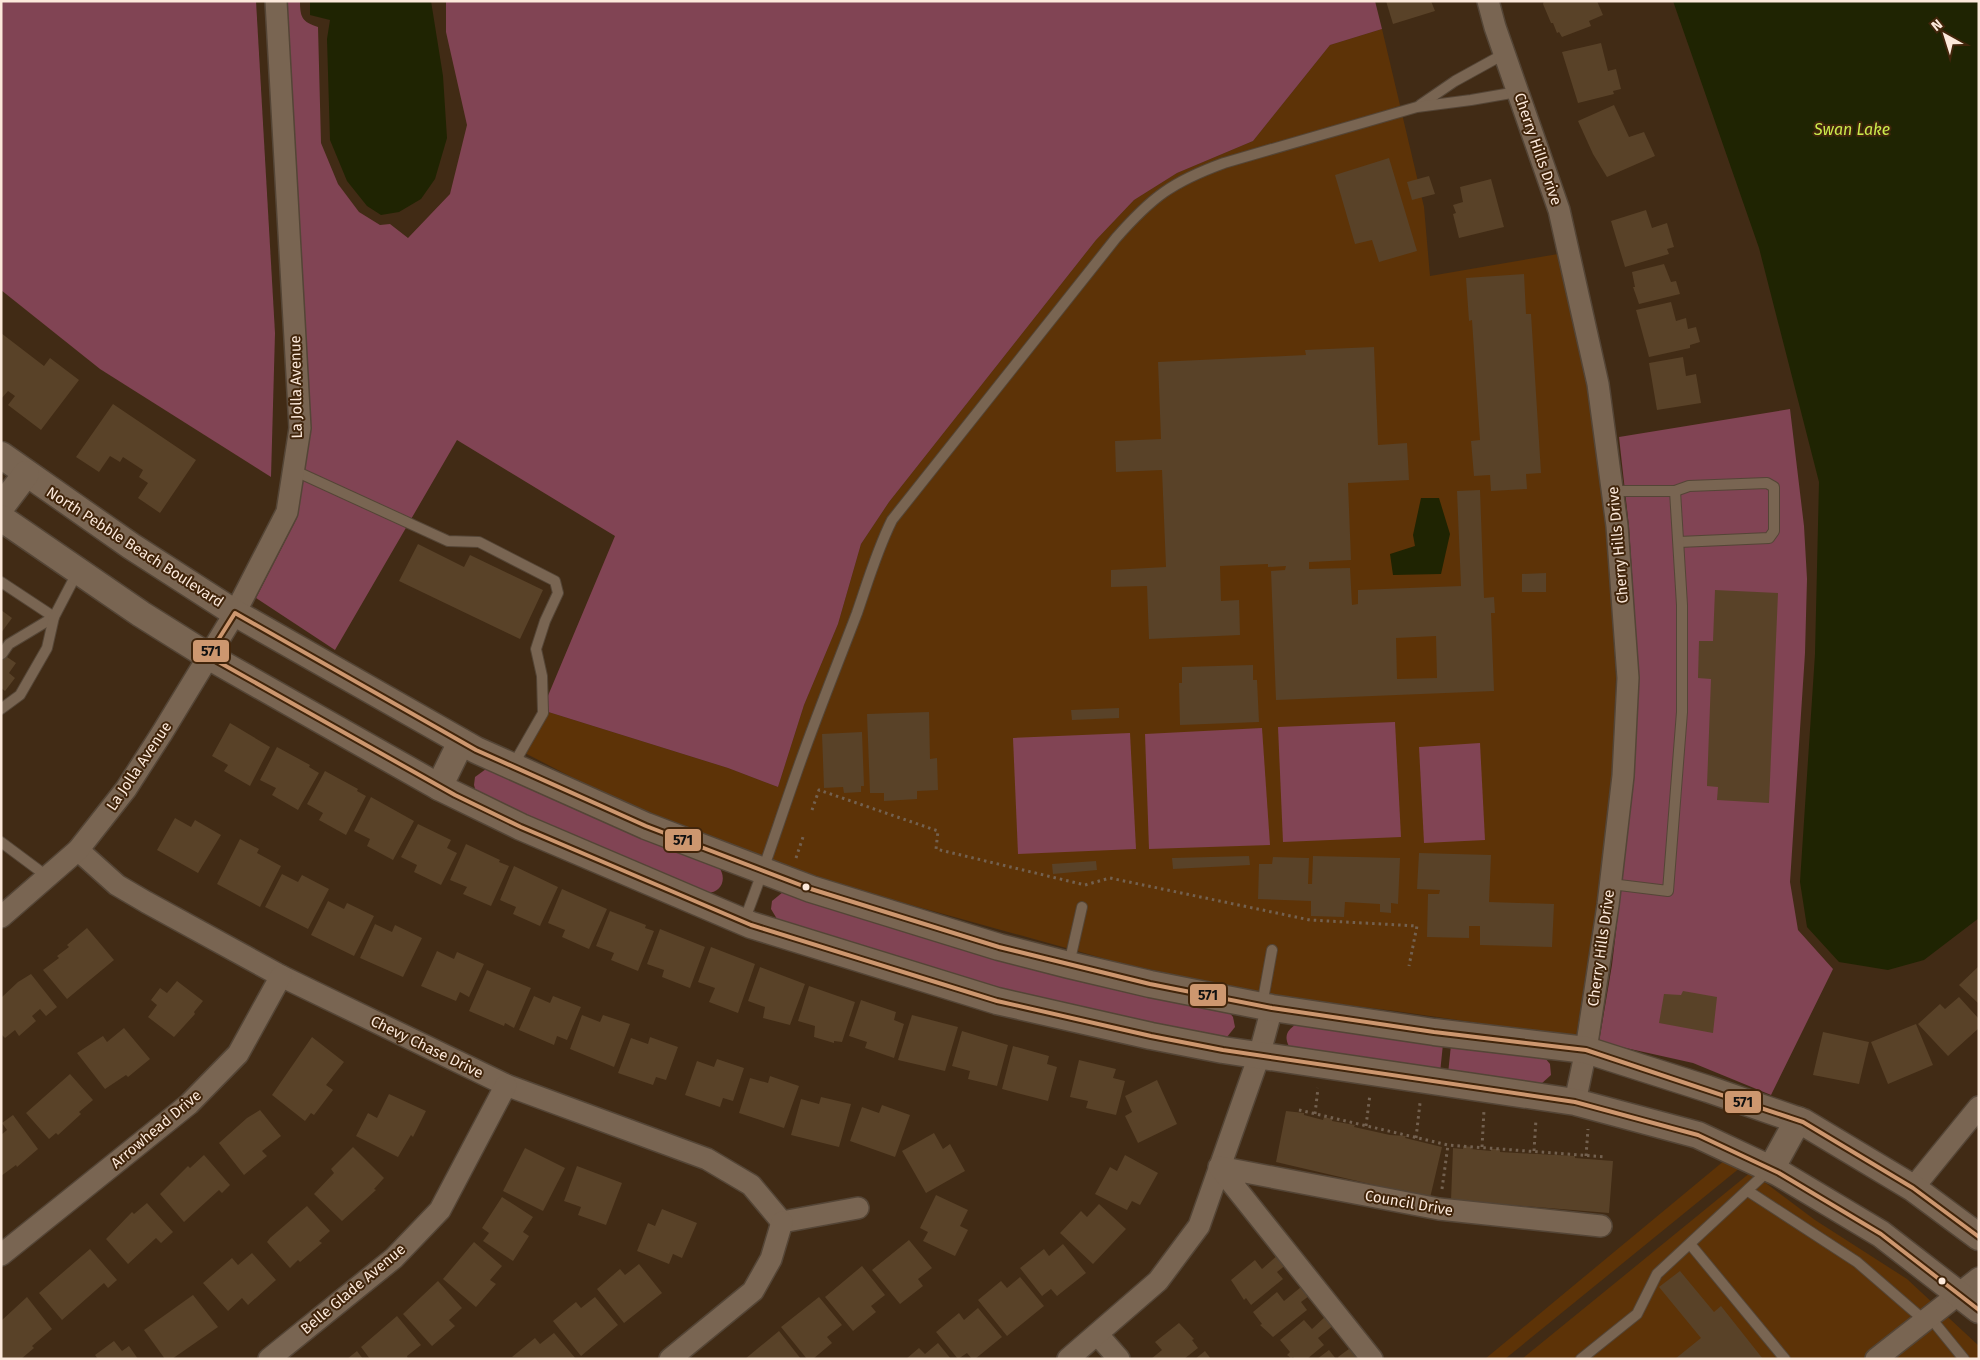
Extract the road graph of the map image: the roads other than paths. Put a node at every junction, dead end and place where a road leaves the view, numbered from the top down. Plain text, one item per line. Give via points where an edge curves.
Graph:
1 (276, 1) edge
2 (1488, 1) edge
3 (1504, 54) junction
4 (1517, 92) junction
5 (1417, 106) junction
6 (1, 455) edge
7 (293, 470) junction
8 (26, 474) junction
9 (1614, 491) junction
10 (1675, 491) junction
11 (1, 508) edge
12 (1, 518) edge
13 (1679, 542) junction
14 (78, 571) junction
15 (1, 582) edge
16 (235, 613) junction
17 (54, 617) junction
18 (2, 654) dead end
19 (208, 656) junction
20 (1, 709) edge
21 (461, 742) junction
22 (512, 767) junction
23 (439, 787) junction
24 (1, 842) edge
25 (78, 850) junction
26 (764, 872) junction
27 (48, 877) junction
28 (1611, 884) junction
29 (1082, 907) dead end
30 (4, 909) edge
31 (743, 921) junction
32 (1272, 950) dead end
33 (1069, 965) junction
34 (281, 976) junction
35 (1267, 1007) junction
36 (1586, 1050) junction
37 (1259, 1056) junction
38 (506, 1085) junction
39 (1979, 1107) edge
40 (1582, 1111) junction
41 (1798, 1120) junction
42 (1219, 1167) junction
43 (1771, 1169) junction
44 (1913, 1188) junction
45 (1748, 1191) junction
46 (858, 1208) dead end
47 (782, 1222) junction
48 (1601, 1226) dead end
49 (1979, 1237) edge
50 (1690, 1244) junction
51 (1, 1255) edge
52 (1969, 1285) edge
53 (1979, 1310) edge
54 (1927, 1318) junction
55 (1098, 1334) junction
56 (269, 1359) edge
57 (670, 1359) edge
58 (1068, 1359) edge
59 (1118, 1359) edge
60 (1372, 1359) edge
61 (1581, 1359) edge
62 (1785, 1359) edge
63 (1876, 1359) edge
64 (1964, 1359) edge

1 - 7 street, La Jolla Avenue via 300,428
2 - 3 street, Cherry Hills Drive
3 - 4 street, Cherry Hills Drive
3 - 5 lane
4 - 5 lane
4 - 9 street, Cherry Hills Drive via 1559,210 1598,384
5 - 26 lane via 1193,174 1144,206 1116,238 892,520 832,672
6 - 8 street, North Pebble Beach Boulevard
7 - 16 street, La Jolla Avenue via 287,512
7 - 22 lane via 448,541 479,542 555,580 558,593 536,649 542,676 543,713
8 - 11 street
8 - 16 street, North Pebble Beach Boulevard
9 - 10 lane
9 - 28 street, Cherry Hills Drive via 1628,678 1623,776
10 - 13 lane
10 - 13 lane via 1689,486 1767,483 1774,487 1774,531 1769,538
12 - 14 street
13 - 28 lane via 1682,712 1668,892
14 - 17 lane
14 - 19 street
15 - 17 lane
16 - 19 street, La Jolla Avenue
16 - 21 street, North Pebble Beach Boulevard
17 - 18 lane via 16,639
17 - 20 lane via 47,648 20,695
19 - 23 street
19 - 25 street, La Jolla Avenue via 126,788
21 - 22 street, North Pebble Beach Boulevard
21 - 23 street
22 - 26 street, North Pebble Beach Boulevard via 646,826
23 - 31 street via 521,827
24 - 27 lane
25 - 27 street, La Jolla Avenue
25 - 34 street, Chevy Chase Drive via 117,885
26 - 31 lane
26 - 33 street, North Pebble Beach Boulevard
27 - 30 street, La Jolla Avenue
28 - 36 street, Cherry Hills Drive
29 - 33 lane
31 - 37 street via 997,1001 1151,1036
32 - 35 lane
33 - 35 street, North Pebble Beach Boulevard
34 - 38 street, Chevy Chase Drive
34 - 51 street, Arrowhead Drive via 238,1054 189,1104
35 - 36 street, North Pebble Beach Boulevard
35 - 37 street
36 - 40 street, Cherry Hills Drive
36 - 41 street, North Pebble Beach Boulevard
37 - 40 street
37 - 42 street
38 - 47 street, Chevy Chase Drive via 707,1159 751,1184
38 - 56 street, Belle Glade Avenue via 440,1210 394,1258
39 - 44 street
40 - 43 street via 1698,1135
41 - 43 street
41 - 44 street, North Pebble Beach Boulevard
42 - 48 street, Council Drive via 1439,1210
42 - 55 street via 1199,1226 1158,1281
42 - 60 street
43 - 45 lane
43 - 52 street
44 - 49 street, North Pebble Beach Boulevard
45 - 50 lane
45 - 54 lane via 1857,1262
46 - 47 street
47 - 57 street via 771,1259 753,1291
50 - 61 lane via 1658,1274 1637,1314
50 - 62 lane
52 - 53 street
52 - 54 street
54 - 63 street
54 - 64 lane
55 - 58 street
55 - 59 street

